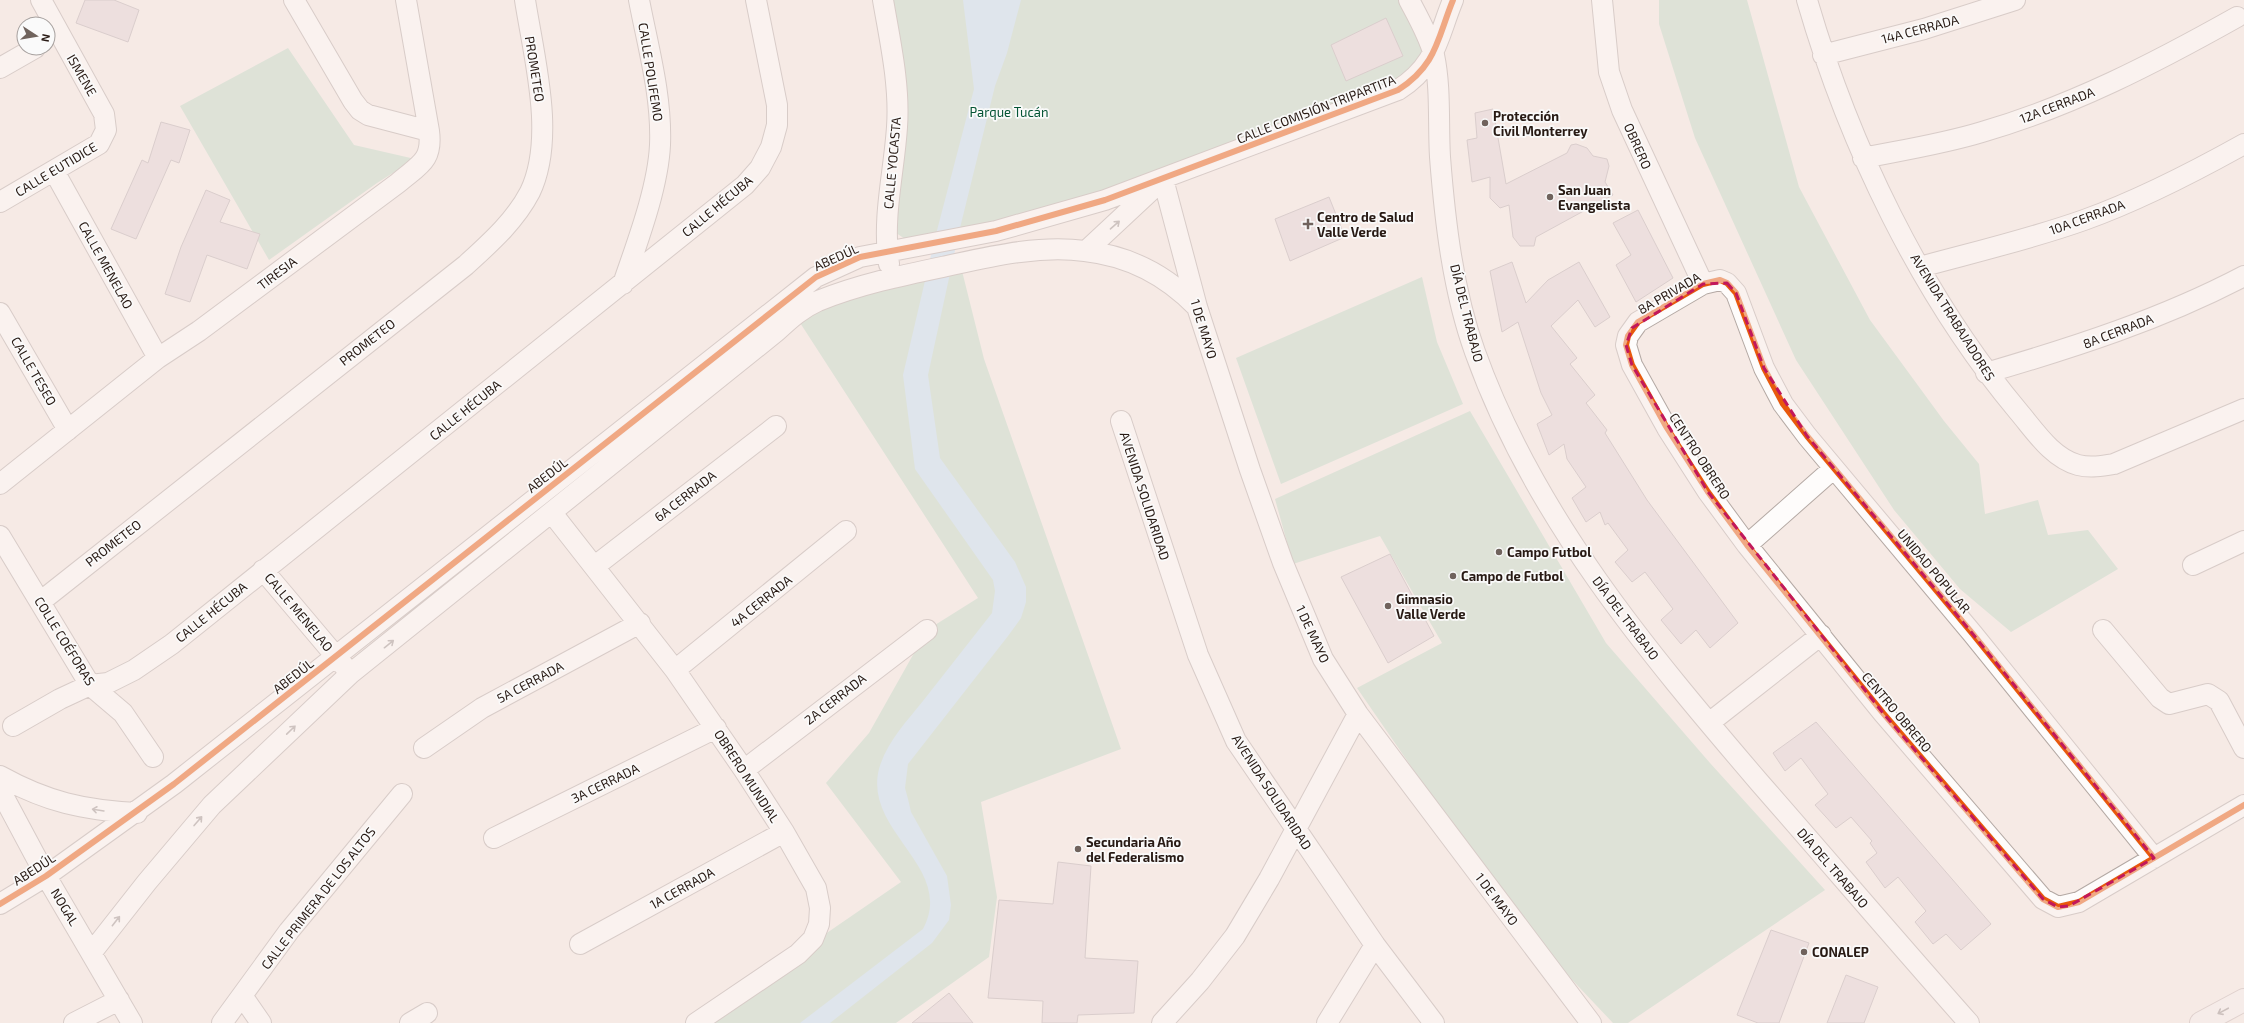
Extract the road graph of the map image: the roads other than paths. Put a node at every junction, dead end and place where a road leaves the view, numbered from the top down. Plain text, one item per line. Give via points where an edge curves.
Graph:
1 (41, 0) edge
2 (294, 0) edge
3 (406, 0) edge
4 (525, 0) edge
5 (639, 0) edge
6 (756, 0) edge
7 (883, 0) edge
8 (1409, 0) edge
9 (1453, 0) edge
10 (1602, 0) edge
11 (1807, 0) edge
12 (2015, 0) edge
13 (46, 16) edge
14 (2237, 17) dead end
15 (56, 42) edge
16 (1433, 53) junction
17 (1823, 55) junction
18 (21, 56) edge
19 (0, 68) edge
20 (106, 130) joint
21 (429, 131) junction
22 (2244, 144) edge
23 (1863, 158) junction
24 (54, 171) junction
25 (1163, 179) junction
26 (0, 202) edge
27 (887, 251) junction
28 (1086, 251) junction
29 (1920, 267) junction
30 (2244, 276) edge
31 (891, 278) junction
32 (1727, 282) joint
33 (623, 284) junction
34 (1703, 284) junction
35 (1197, 307) junction
36 (0, 313) edge
37 (1628, 336) joint
38 (158, 358) junction
39 (1986, 373) junction
40 (2244, 409) edge
41 (1121, 421) dead end
42 (776, 426) dead end
43 (68, 430) junction
44 (1834, 470) junction
45 (0, 484) edge
46 (552, 513) junction
47 (846, 531) dead end
48 (0, 536) edge
49 (2244, 540) edge
50 (1747, 544) junction
51 (2193, 565) dead end
52 (595, 566) junction
53 (263, 570) junction
54 (40, 602) junction
55 (640, 623) junction
56 (927, 630) dead end
57 (2103, 630) dead end
58 (1820, 636) junction
59 (336, 656) junction
60 (675, 670) junction
61 (350, 674) junction
62 (90, 685) junction
63 (1358, 714) junction
64 (1709, 723) junction
65 (13, 726) dead end
66 (716, 728) junction
67 (424, 748) dead end
68 (2244, 748) edge
69 (153, 757) dead end
70 (744, 770) junction
71 (0, 776) edge
72 (0, 790) edge
73 (402, 794) dead end
74 (2244, 805) edge
75 (136, 813) junction
76 (1296, 830) junction
77 (784, 832) junction
78 (494, 838) dead end
79 (2154, 858) junction
80 (46, 876) junction
81 (0, 904) edge
82 (580, 944) dead end
83 (1375, 944) junction
84 (92, 952) junction
85 (243, 997) junction
86 (119, 1000) junction
87 (2244, 1000) edge
88 (427, 1013) dead end
89 (74, 1023) edge
90 (132, 1023) edge
91 (222, 1023) edge
92 (261, 1023) edge
93 (410, 1023) edge
94 (696, 1023) edge
95 (1162, 1023) edge
96 (1327, 1023) edge
97 (1434, 1023) edge
98 (1591, 1023) edge
99 (1969, 1023) edge
100 (2201, 1023) edge

1 - 13 street, ISMENE
2 - 21 street via 360,110 368,115
3 - 21 street, TIRESIA
4 - 54 street, PROMETEO via 543,120 542,143 539,169 530,192 514,217 466,265
5 - 33 street, CALLE POLIFEMO via 657,93 660,147 650,196
6 - 33 street, CALLE HÉCUBA via 777,105 777,125 771,147 760,168 745,185
7 - 27 street, CALLE YOCASTA via 897,89 897,126 889,194
8 - 16 street, DÍA DEL TRABAJO
9 - 16 street, CALLE COMISIÓN TRIPARTITA
10 - 34 street, OBRERO via 1609,72 1622,110
11 - 17 street, AVENIDA TRABAJADORES
12 - 17 street, 14A CERRADA
14 - 23 street, 12A CERRADA via 2138,71 2033,116 1931,145
15 - 20 street, ISMENE via 104,114
16 - 25 street, CALLE COMISIÓN TRIPARTITA via 1425,69 1398,90
16 - 64 street, DÍA DEL TRABAJO via 1438,85 1441,163 1447,222 1457,285 1474,349 1495,405 1525,467 1560,525 1641,640
17 - 23 street, AVENIDA TRABAJADORES
18 - 19 street
20 - 24 street, CALLE EUTIDICE via 99,144
21 - 38 street, TIRESIA via 431,145 427,156 398,183 199,331
22 - 29 street, 10A CERRADA via 2150,193 2084,220 2019,241
23 - 29 street, AVENIDA TRABAJADORES
24 - 26 street, CALLE EUTIDICE
24 - 38 street, CALLE MENELAO
25 - 27 street, ABEDÚL via 1105,200 996,231
28 -> 25 street
25 - 35 street, 1 DE MAYO
27 - 31 street, CALLE YOCASTA
27 - 59 street, ABEDÚL via 860,257 816,277
28 - 31 street via 1034,250 1003,254
28 - 35 street via 1111,256 1148,269 1181,290
29 - 39 street, AVENIDA TRABAJADORES
30 - 39 street, 8A CERRADA via 2141,323 2075,347
31 - 46 street via 818,301 795,315
32 - 34 street, 8A PRIVADA via 1720,280
32 - 44 street, UNIDAD POPULAR via 1736,293 1764,368 1783,404
33 - 53 street, CALLE HÉCUBA
34 - 37 street, 8A PRIVADA via 1638,322
35 - 63 street, 1 DE MAYO via 1283,563 1323,659
36 - 43 street, CALLE TESEO
37 - 50 street, CENTRO OBRERO via 1628,355 1667,428 1708,492
38 - 43 street, TIRESIA
39 - 40 street, AVENIDA TRABAJADORES via 2046,445 2078,465 2095,467 2114,464
41 - 76 street, AVENIDA SOLIDARIDAD via 1179,601 1215,696 1236,741
42 - 52 street, 6A CERRADA
43 - 45 street, TIRESIA
44 - 50 street
44 - 79 street, UNIDAD POPULAR via 1977,639
46 - 52 street, OBRERO MUNDIAL
61 -> 46 street
47 - 60 street, 4A CERRADA
48 - 54 street, COLLE COÉFORAS
49 - 51 street
50 - 58 street, CENTRO OBRERO
52 - 55 street, OBRERO MUNDIAL
53 - 59 street, CALLE MENELAO
53 - 62 street, CALLE HÉCUBA via 172,644 134,670 108,683
54 - 62 street, COLLE COÉFORAS
55 - 60 street, OBRERO MUNDIAL
55 - 67 street, 5A CERRADA via 482,708
56 - 70 street, 2A CERRADA
57 - 68 street via 2160,698 2169,704 2208,694 2219,701
58 - 64 street
58 - 79 street, CENTRO OBRERO via 1958,802 2051,905 2058,907 2079,902
59 - 61 street, CALLE MENELAO
59 - 75 street, ABEDÚL
60 - 66 street, OBRERO MUNDIAL
84 -> 61 street via 212,805
62 - 65 street, CALLE HÉCUBA
62 - 69 street, COLLE COÉFORAS via 123,713
63 - 76 street
63 - 98 street, 1 DE MAYO
64 - 99 street, DÍA DEL TRABAJO
66 - 70 street, OBRERO MUNDIAL
66 - 78 street, 3A CERRADA
70 - 77 street, OBRERO MUNDIAL
75 -> 71 street via 103,811 42,798
72 - 80 street, NOGAL
73 - 85 street, CALLE PRIMERA DE LOS ALTOS via 289,931
74 - 79 street, CENTRO OBRERO
75 - 80 street, ABEDÚL
76 - 83 street, AVENIDA SOLIDARIDAD
76 - 95 street via 1234,936 1200,981
77 - 82 street, 1A CERRADA
77 - 94 street, OBRERO MUNDIAL via 816,888 820,908 812,939 798,954
80 - 81 street, ABEDÚL
80 - 84 street, NOGAL
83 - 96 street
83 - 97 street, AVENIDA SOLIDARIDAD
84 - 86 street, NOGAL
85 - 91 street, CALLE PRIMERA DE LOS ALTOS
85 - 92 street
86 - 89 street
86 - 90 street, NOGAL
87 -> 100 main road
88 - 93 street

